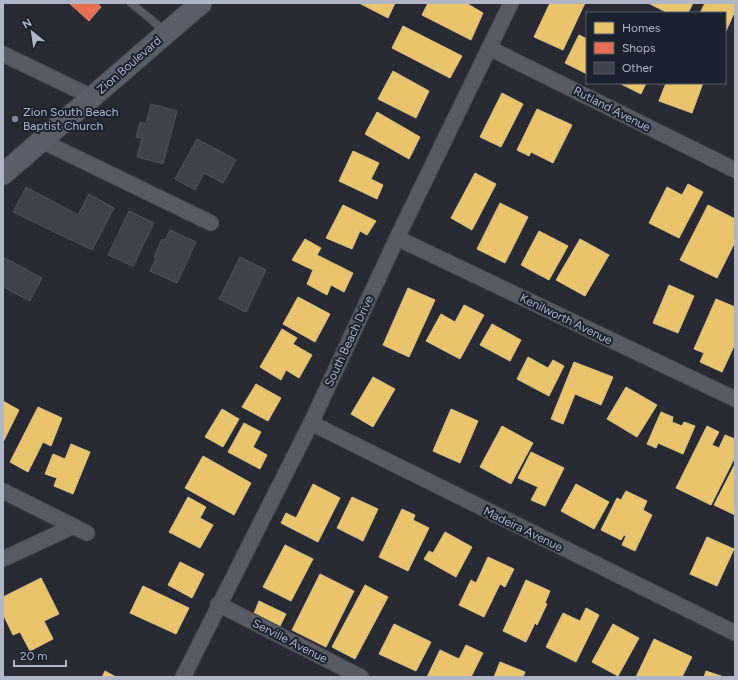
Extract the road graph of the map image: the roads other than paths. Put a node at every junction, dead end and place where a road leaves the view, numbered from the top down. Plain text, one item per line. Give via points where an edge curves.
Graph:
1 (130, 3) edge
2 (202, 3) edge
3 (511, 3) edge
4 (166, 32) junction
5 (489, 48) junction
6 (3, 54) edge
7 (92, 97) junction
8 (42, 141) junction
9 (735, 170) edge
10 (3, 174) edge
11 (210, 223) dead end
12 (397, 238) junction
13 (735, 399) edge
14 (311, 424) junction
15 (3, 491) edge
16 (3, 559) edge
17 (218, 604) junction
18 (735, 633) edge
19 (183, 677) edge
20 (361, 677) edge

1 - 4 lane
2 - 4 main road, Zion Boulevard
3 - 5 street, South Beach Drive
4 - 7 main road, Zion Boulevard
5 - 9 street, Rutland Avenue
5 - 12 street, South Beach Drive
6 - 7 street
7 - 8 main road, Zion Boulevard
8 - 10 main road, Zion Boulevard
8 - 11 street
12 - 13 street, Kenilworth Avenue
12 - 14 street, South Beach Drive
14 - 17 street, South Beach Drive
14 - 18 street, Madeira Avenue
15 - 16 street via 80,530
17 - 19 street, South Beach Drive
17 - 20 street, Serville Avenue

